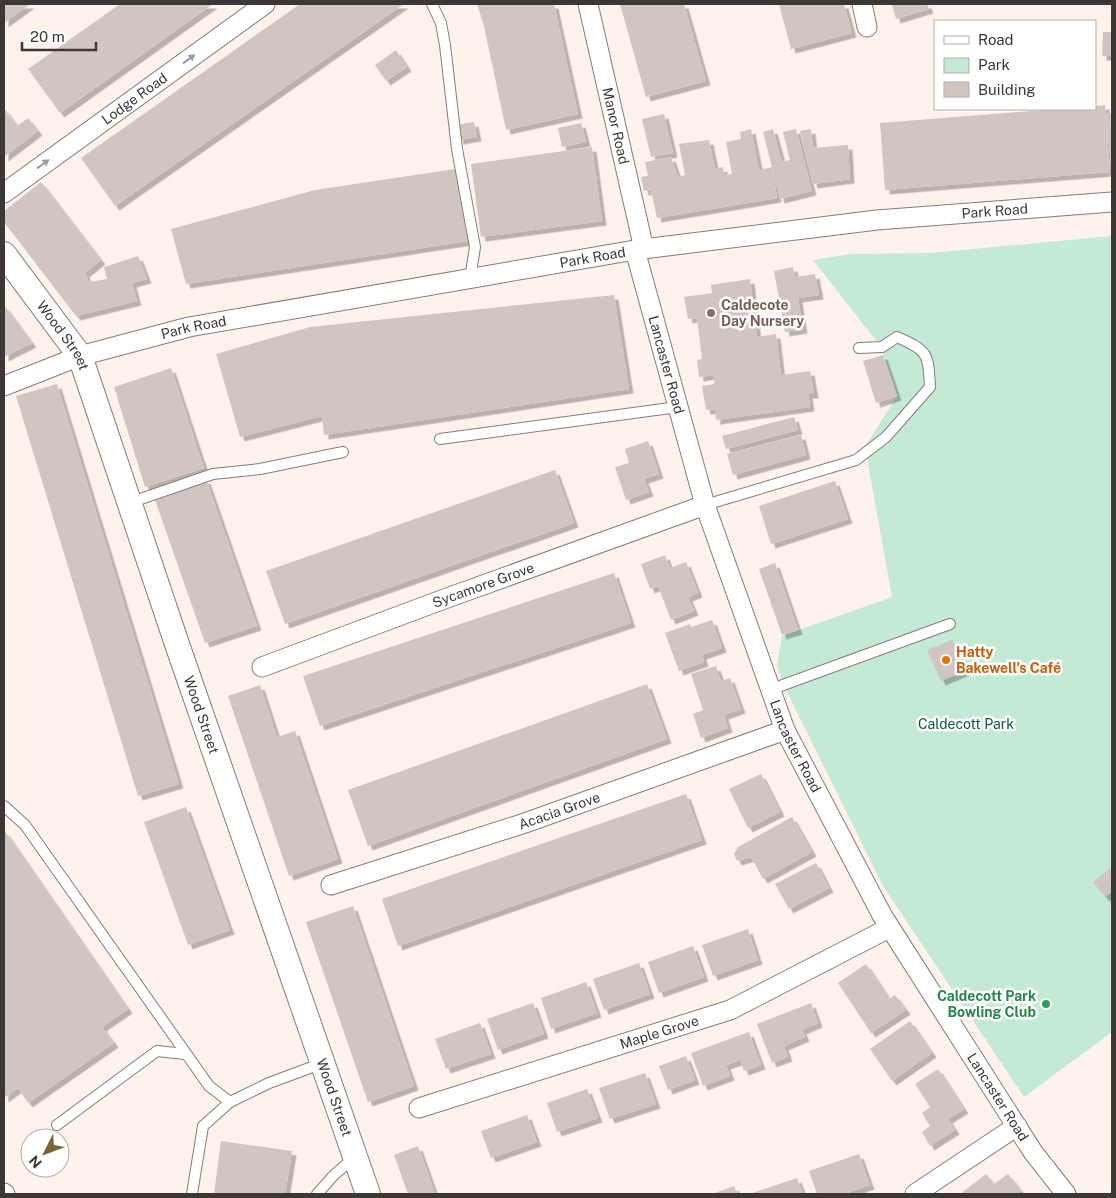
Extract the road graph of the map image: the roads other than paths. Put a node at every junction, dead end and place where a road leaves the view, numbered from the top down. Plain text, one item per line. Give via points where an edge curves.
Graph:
1 (265, 4) edge
2 (432, 4) edge
3 (588, 4) edge
4 (862, 4) edge
5 (867, 27) dead end
6 (4, 193) edge
7 (1112, 202) edge
8 (640, 249) junction
9 (4, 254) edge
10 (470, 279) junction
11 (859, 348) dead end
12 (80, 356) junction
13 (4, 386) edge
14 (678, 408) junction
15 (440, 439) dead end
16 (344, 452) dead end
17 (129, 503) junction
18 (705, 504) junction
19 (950, 624) dead end
20 (262, 667) dead end
21 (772, 689) junction
22 (785, 730) junction
23 (4, 806) edge
24 (331, 885) dead end
25 (890, 928) junction
26 (185, 1054) junction
27 (322, 1062) junction
28 (230, 1102) junction
29 (419, 1108) dead end
30 (57, 1125) dead end
31 (1017, 1126) junction
32 (355, 1157) junction
33 (192, 1194) edge
34 (317, 1194) edge
35 (368, 1194) edge
36 (915, 1194) edge
37 (1066, 1194) edge

6 -> 1 street, Lodge Road
2 - 10 lane via 446,44 457,149 475,247
3 - 8 street, Manor Road
4 - 5 street
7 - 8 street, Park Road via 877,220
8 - 10 street, Park Road
8 - 14 street, Lancaster Road
9 - 12 street, Wood Street
10 - 12 street, Park Road via 189,327
11 - 18 lane via 882,347 897,337 921,349 928,359 930,387 886,437 856,460
12 - 13 street, Park Road
12 - 17 street, Wood Street
14 - 15 lane
14 - 18 street, Lancaster Road
16 - 17 lane via 260,469 213,474
17 - 27 street, Wood Street
18 - 20 street, Sycamore Grove
18 - 21 street, Lancaster Road
19 - 21 lane
21 - 22 street, Lancaster Road
22 - 24 street, Acacia Grove via 525,823
22 - 25 street, Lancaster Road
23 - 26 lane via 25,825
25 - 29 street, Maple Grove via 730,1010
25 - 31 street, Lancaster Road
26 - 28 lane via 209,1086
26 - 30 lane via 157,1051
27 - 28 lane
27 - 32 street, Wood Street
28 - 33 lane via 203,1126
31 - 36 street
31 - 37 street, Lancaster Road
32 - 34 lane
32 - 35 street, Wood Street

